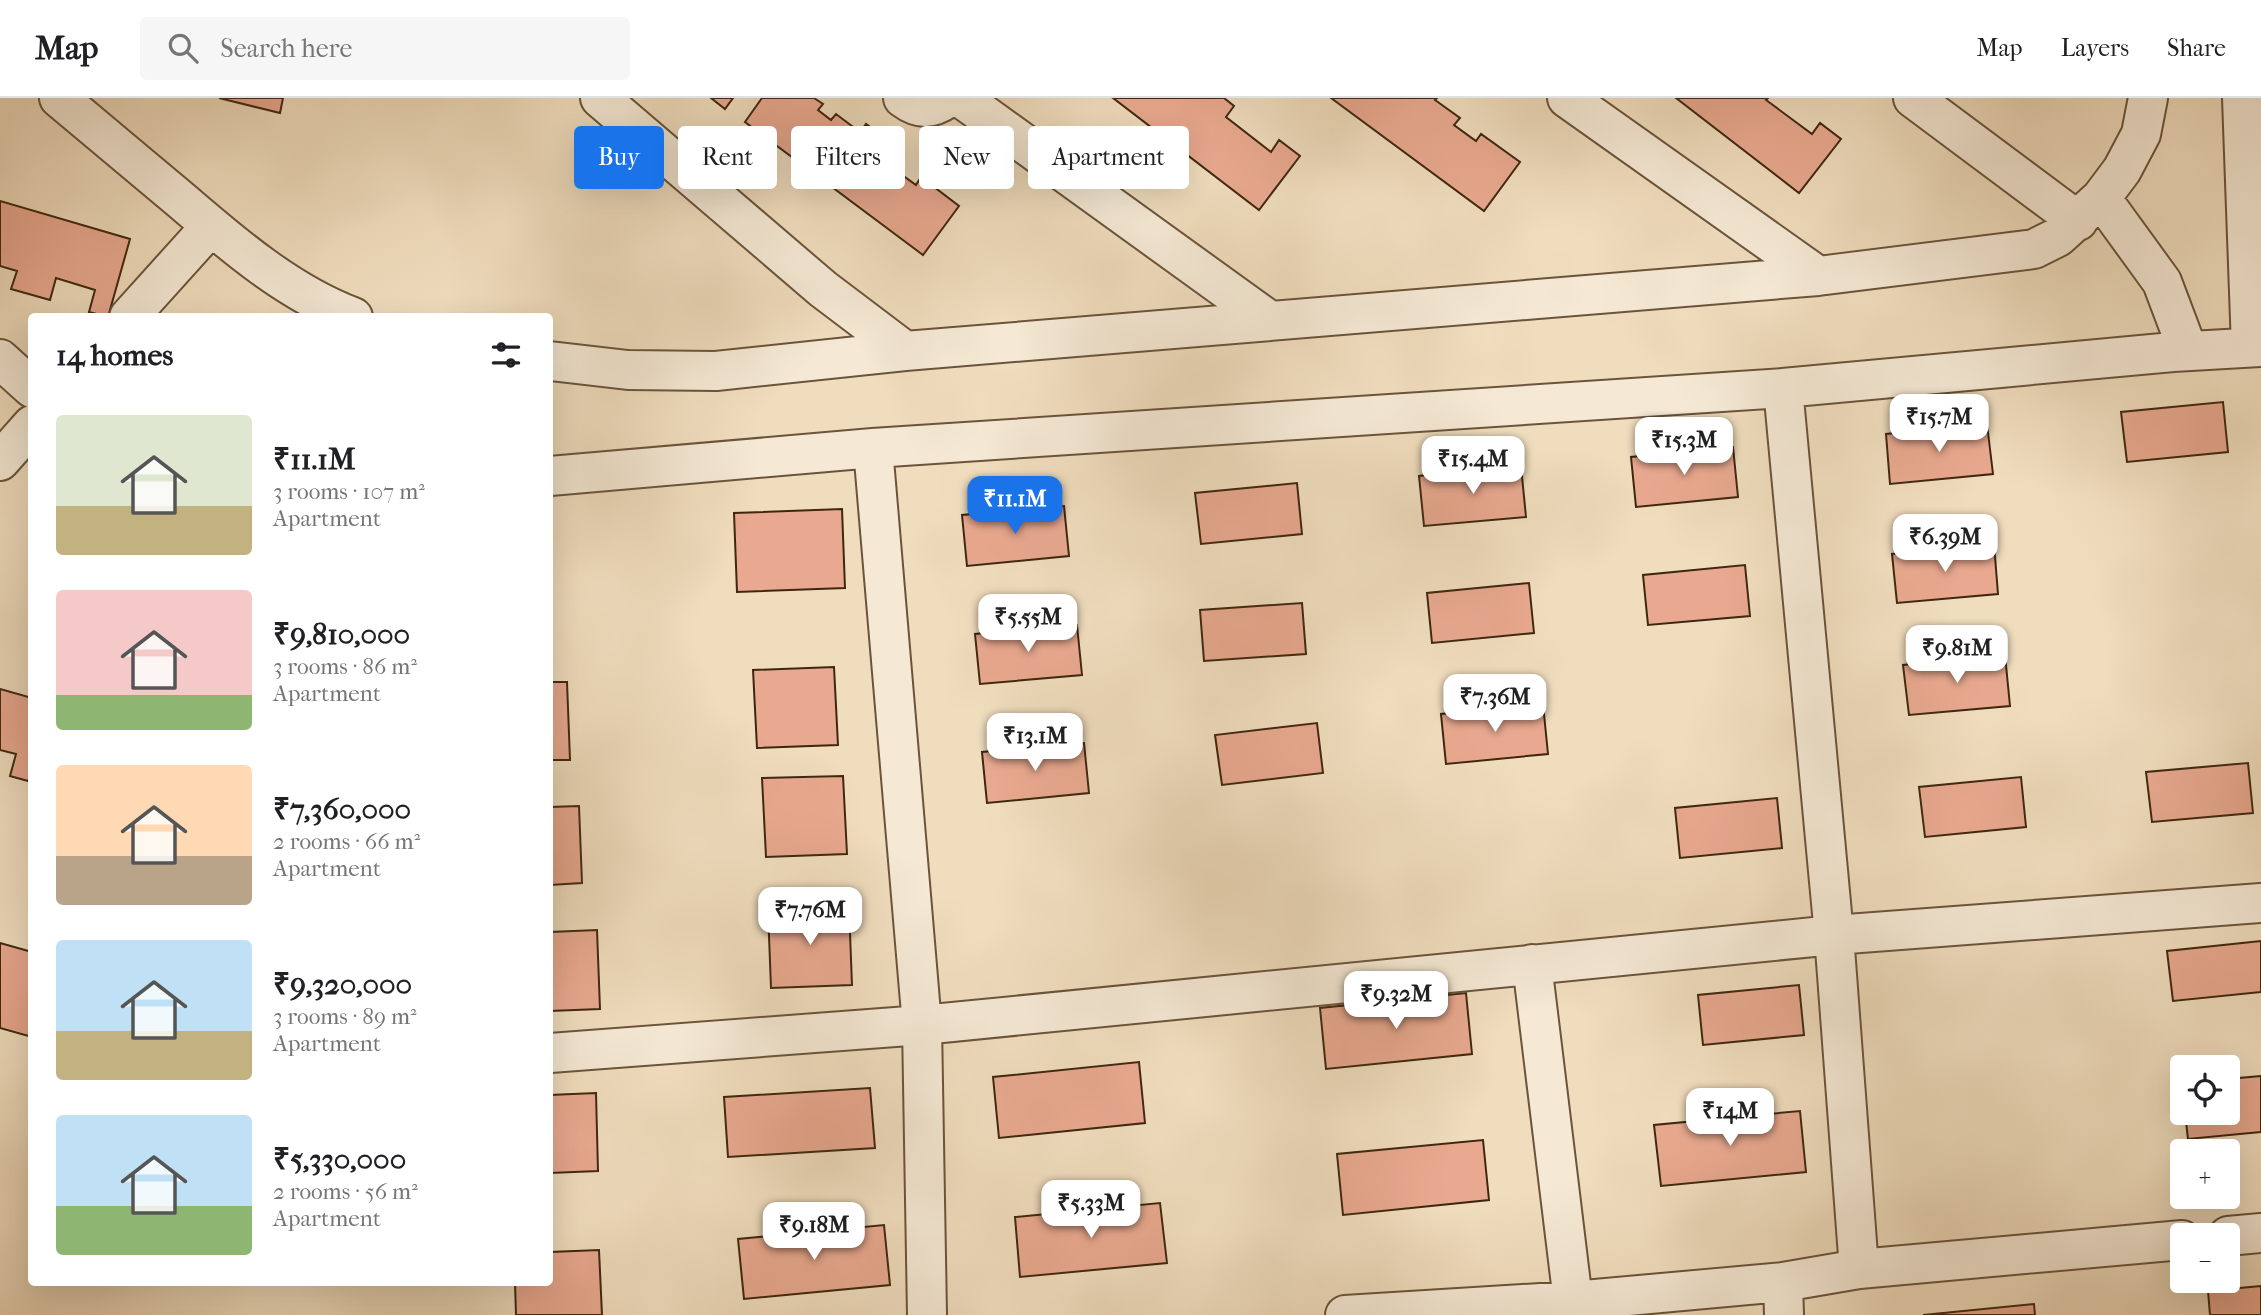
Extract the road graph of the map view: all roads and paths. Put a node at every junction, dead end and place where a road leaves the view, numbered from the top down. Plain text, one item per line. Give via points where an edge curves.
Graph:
1 (59, 98) edge
2 (600, 98) edge
3 (903, 98) edge
4 (948, 98) edge
5 (961, 98) edge
6 (1567, 98) edge
7 (1913, 98) edge
8 (2148, 98) edge
9 (2242, 98) edge
10 (2090, 209) junction
11 (211, 226) junction
12 (1818, 276) junction
13 (133, 313) edge
14 (343, 313) edge
15 (1270, 321) junction
16 (2256, 347) edge
17 (905, 351) junction
18 (2188, 351) junction
19 (0, 359) edge
20 (553, 361) edge
21 (28, 384) edge
22 (1783, 388) junction
23 (28, 430) edge
24 (873, 448) junction
25 (0, 461) edge
26 (553, 476) edge
27 (2261, 903) edge
28 (1833, 934) junction
29 (1532, 964) junction
30 (922, 1025) junction
31 (553, 1053) edge
32 (2261, 1233) edge
33 (2240, 1235) edge
34 (2170, 1241) edge
35 (1859, 1269) junction
36 (1784, 1298) edge
37 (1573, 1301) junction
38 (927, 1315) edge
39 (1352, 1315) edge

1 - 11 street
2 - 17 street via 823,289
3 - 4 street via 923,108
5 - 15 street
6 - 12 street
7 - 10 street
8 - 10 street via 2141,134 2122,170
9 - 16 street
10 - 12 street via 2058,237 2034,249
10 - 18 street via 2162,282
11 - 13 street
11 - 14 street via 279,278
12 - 15 street
15 - 17 street
16 - 18 street
17 - 20 street via 716,371 628,370
18 - 22 street
19 - 21 street
22 - 24 street
22 - 28 street
23 - 25 street
24 - 26 street
24 - 30 street
27 - 28 street
28 - 29 street
28 - 35 street
29 - 30 street
29 - 37 street
30 - 31 street
30 - 38 street
32 - 33 street
34 - 35 street
35 - 36 street
36 - 37 street
37 - 39 street

